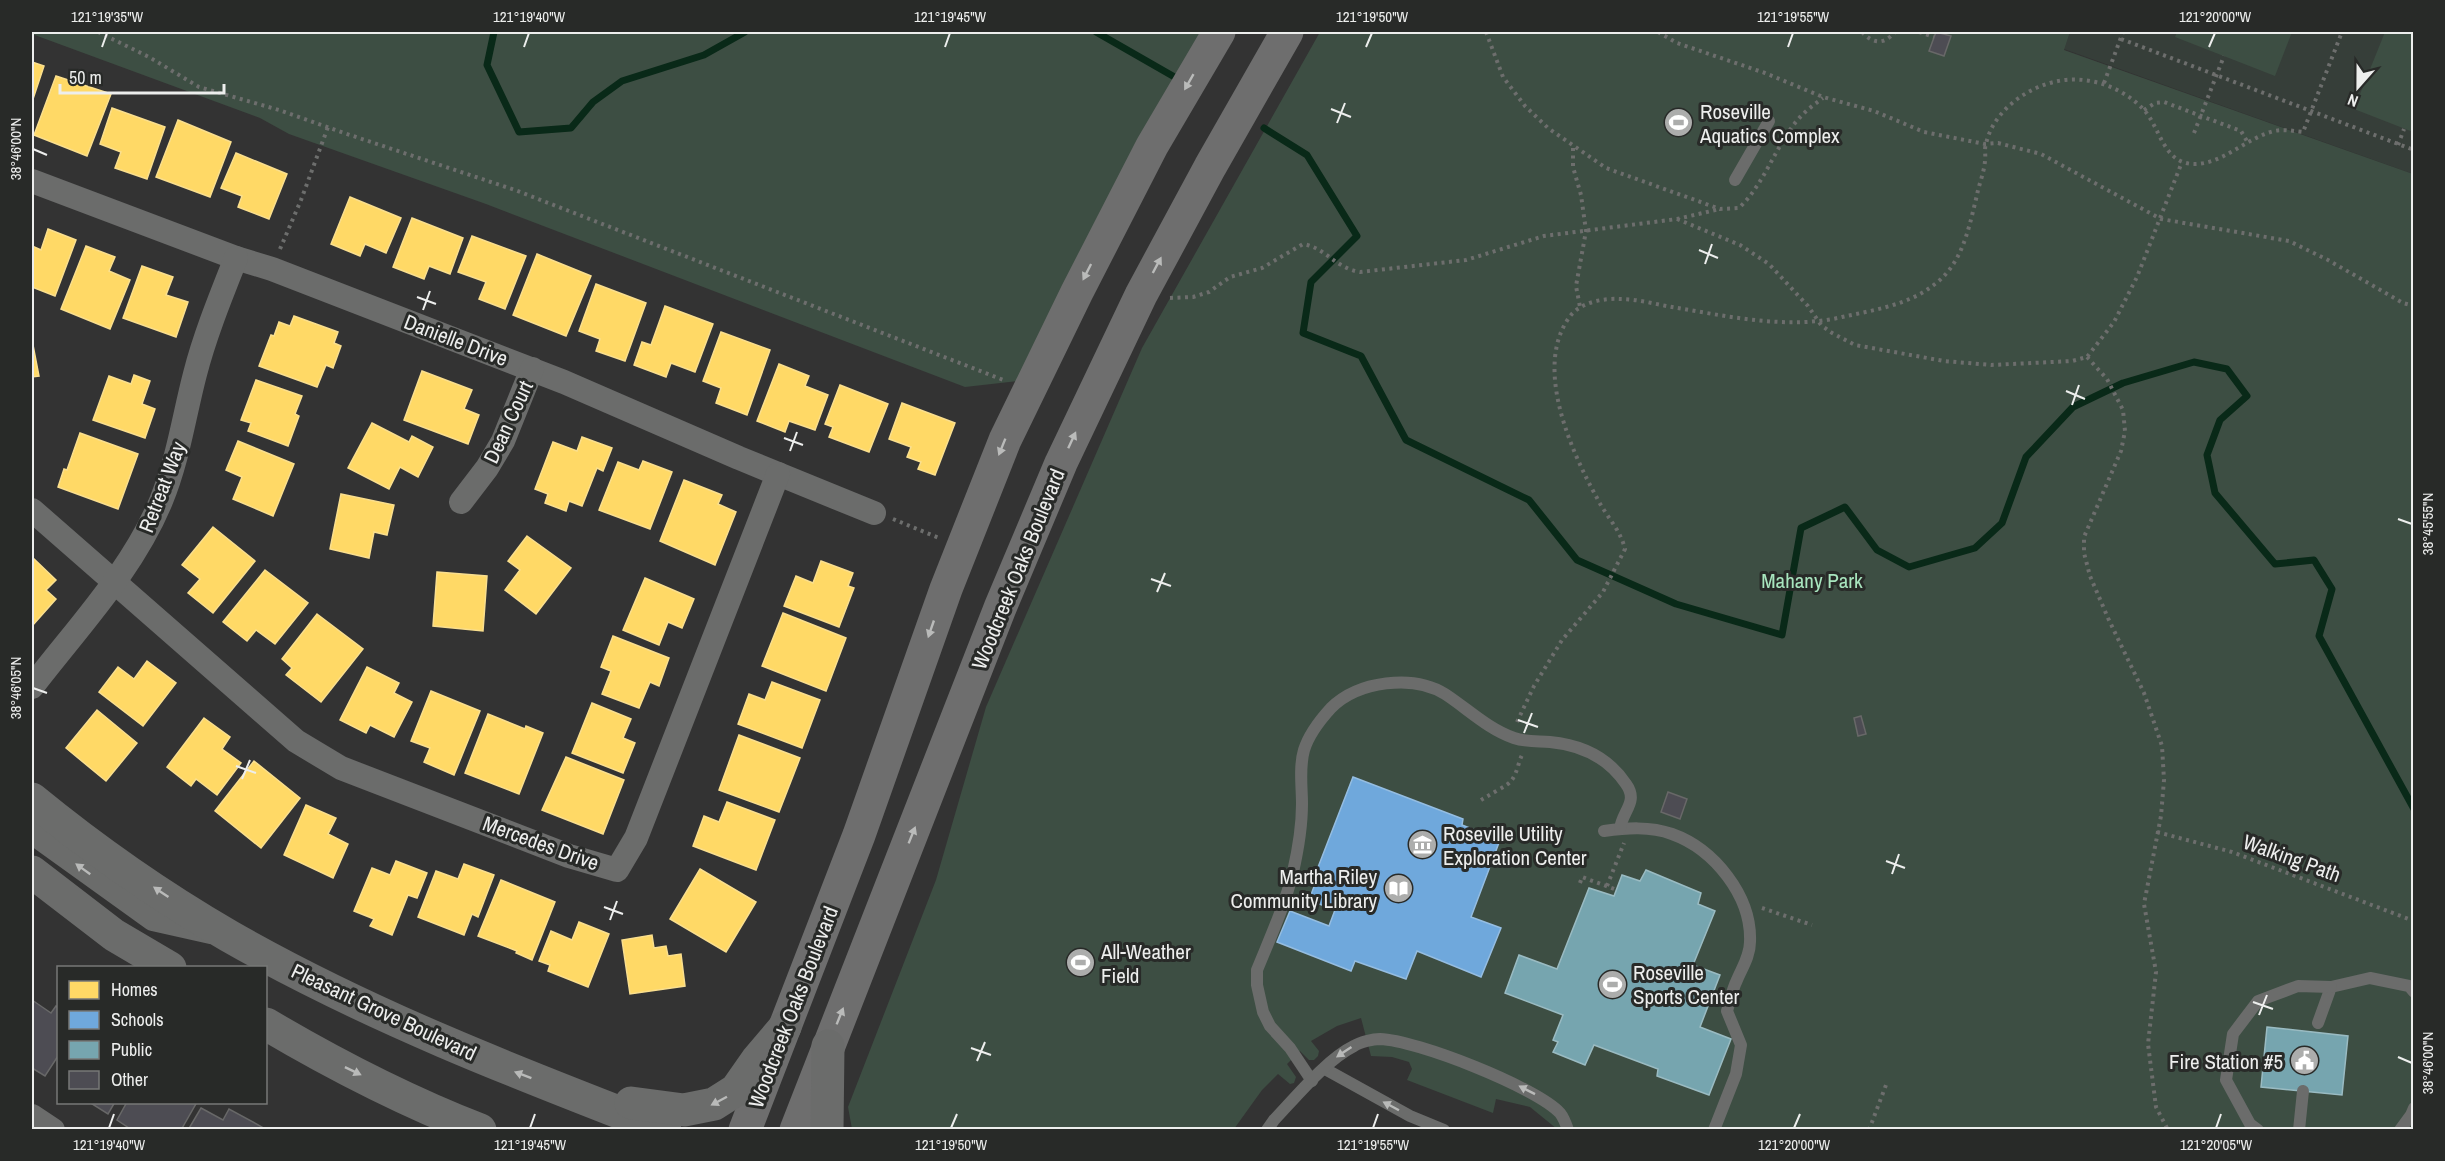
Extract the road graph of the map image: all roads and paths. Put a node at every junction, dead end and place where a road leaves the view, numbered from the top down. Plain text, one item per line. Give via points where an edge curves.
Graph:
1 (98, 32) edge
2 (1219, 32) edge
3 (1287, 32) edge
4 (1486, 32) edge
5 (1658, 32) edge
6 (1862, 32) edge
7 (1895, 32) edge
8 (1919, 32) edge
9 (2124, 32) edge
10 (2342, 32) edge
11 (1934, 37) dead end
12 (2121, 39) junction
13 (2224, 56) dead end
14 (2217, 76) junction
15 (2104, 83) junction
16 (1823, 97) junction
17 (2144, 110) junction
18 (2311, 111) junction
19 (2201, 116) junction
20 (1768, 121) dead end
21 (328, 127) junction
22 (2404, 129) dead end
23 (2194, 133) dead end
24 (2248, 143) junction
25 (1985, 144) junction
26 (2398, 145) junction
27 (1573, 147) junction
28 (2414, 150) edge
29 (2182, 162) junction
30 (1735, 180) dead end
31 (32, 181) edge
32 (1720, 208) junction
33 (1677, 219) junction
34 (2161, 219) junction
35 (1586, 231) junction
36 (279, 251) dead end
37 (236, 258) junction
38 (1141, 296) junction
39 (2414, 306) edge
40 (1580, 307) junction
41 (1820, 321) junction
42 (2087, 357) junction
43 (532, 369) junction
44 (1029, 391) junction
45 (778, 474) junction
46 (460, 502) dead end
47 (32, 510) edge
48 (874, 513) joint
49 (963, 546) junction
50 (115, 582) junction
51 (32, 687) edge
52 (1507, 735) junction
53 (1534, 741) junction
54 (32, 799) edge
55 (1481, 800) dead end
56 (1625, 829) junction
57 (1604, 831) dead end
58 (32, 832) edge
59 (2157, 832) junction
60 (32, 872) edge
61 (1580, 883) dead end
62 (1607, 885) junction
63 (1617, 890) dead end
64 (1746, 912) junction
65 (2414, 921) edge
66 (1812, 925) dead end
67 (228, 935) junction
68 (167, 966) edge
69 (2331, 987) junction
70 (2414, 992) edge
71 (2318, 1023) dead end
72 (267, 1025) edge
73 (785, 1027) junction
74 (828, 1046) junction
75 (1325, 1069) junction
76 (1312, 1081) junction
77 (1886, 1085) dead end
78 (2303, 1091) dead end
79 (577, 1096) junction
80 (2414, 1108) edge
81 (32, 1116) edge
82 (53, 1130) edge
83 (480, 1130) edge
84 (665, 1130) edge
85 (745, 1130) edge
86 (796, 1130) edge
87 (827, 1130) edge
88 (1268, 1130) edge
89 (1444, 1130) edge
90 (1568, 1130) edge
91 (1714, 1130) edge
92 (1869, 1130) edge
93 (2168, 1130) edge
94 (2258, 1130) edge
95 (2299, 1130) edge
96 (2400, 1130) edge

1 - 21 path via 199,87
2 -> 44 main road, Woodcreek Oaks Boulevard via 1152,146
38 -> 3 main road, Woodcreek Oaks Boulevard
4 - 27 path via 1494,58 1509,84 1548,128
5 - 16 path via 1677,43
6 - 7 path via 1878,42
8 - 11 path
9 - 12 path
10 - 18 path
12 - 14 path
12 - 15 path
13 - 14 path
14 - 18 path
14 - 19 path
15 - 17 path
15 - 25 path via 2062,80 2032,90 2009,106
16 - 25 path via 1874,111 1924,132
16 - 32 path via 1794,124 1752,195 1739,208
17 - 19 path via 2164,102
17 - 29 path via 2161,141
18 - 24 path via 2303,132 2275,131
18 - 26 path
19 - 23 path
19 - 24 path via 2241,131
20 - 30 lane
21 - 36 path
21 - 44 path via 515,190
22 - 26 path
24 - 29 path via 2207,162
25 - 34 path via 1998,143 2041,154
25 - 41 path via 1986,160 1968,233 1954,266 1915,298
26 - 28 path
27 - 32 path via 1606,168
27 - 35 path via 1573,167
29 - 34 path
31 - 37 street, Danielle Drive
32 - 33 path
33 - 35 path
33 - 41 path via 1740,245 1769,264
34 - 39 path via 2289,242
34 - 42 path via 2124,305
35 - 38 path via 1544,236 1466,260 1360,272 1339,266 1321,250 1303,244 1262,268 1230,277 1209,292 1155,303
35 - 40 path via 1576,286
37 - 43 street, Danielle Drive
37 - 50 street, Retreat Way via 195,373 180,441 161,500 141,543
74 -> 38 main road, Woodcreek Oaks Boulevard via 1000,608 1061,463
40 - 41 path via 1598,300 1622,298 1718,315
40 - 52 path via 1560,336 1558,406 1579,466 1622,535 1625,549 1603,592 1562,639
41 - 42 path via 1832,333 1856,345 1944,362 1991,365
42 - 59 path via 2107,379 2123,410 2125,431 2121,451 2084,537 2084,553 2103,608 2144,693 2162,746 2164,780
43 - 45 street, Danielle Drive
43 - 46 street, Dean Court via 504,441
44 -> 49 main road, Woodcreek Oaks Boulevard
45 - 48 street, Danielle Drive
45 - 50 street, Mercedes Drive via 636,838 617,870 569,856 341,768 296,741
47 - 50 street
48 - 49 path
49 -> 73 main road, Woodcreek Oaks Boulevard via 860,834
50 - 51 street, Retreat Way
52 - 53 lane
52 - 76 lane via 1443,693 1426,686 1394,684 1367,687 1344,698 1308,740 1303,753 1302,807 1294,866 1257,970 1257,985 1270,1026
53 - 55 path via 1526,747 1508,785
53 - 56 lane via 1566,744 1609,762 1633,799 1622,818
67 -> 54 main road, Pleasant Grove Boulevard via 135,875
56 - 57 lane
56 - 62 path
56 - 64 lane via 1655,829 1691,843 1719,867 1740,896
67 -> 58 street via 153,919
59 - 65 path, Walking Path via 2232,852
59 - 93 path via 2144,904 2156,972 2148,1044 2156,1107
60 - 68 main road via 114,934
61 - 62 path via 1582,877
62 - 63 path
64 - 66 path via 1765,908
64 - 91 lane via 1750,942 1727,1011 1741,1045 1736,1074
79 -> 67 main road, Pleasant Grove Boulevard via 416,1029
69 - 70 lane via 2370,978 2409,986
69 - 71 lane
69 - 94 lane via 2298,986 2258,1001 2233,1034 2226,1080 2250,1124
72 -> 83 main road via 297,1043
73 -> 79 main road via 736,1090 703,1108 675,1109
73 - 85 main road, Woodcreek Oaks Boulevard
74 - 86 main road, Woodcreek Oaks Boulevard
74 - 87 main road
75 - 76 lane
89 -> 75 lane via 1410,1116
90 -> 75 lane via 1561,1114 1536,1095 1430,1050 1380,1039 1355,1045
76 - 88 lane
77 - 92 path
78 - 95 lane
79 - 84 main road, Pleasant Grove Boulevard
80 - 96 lane
81 - 82 street

